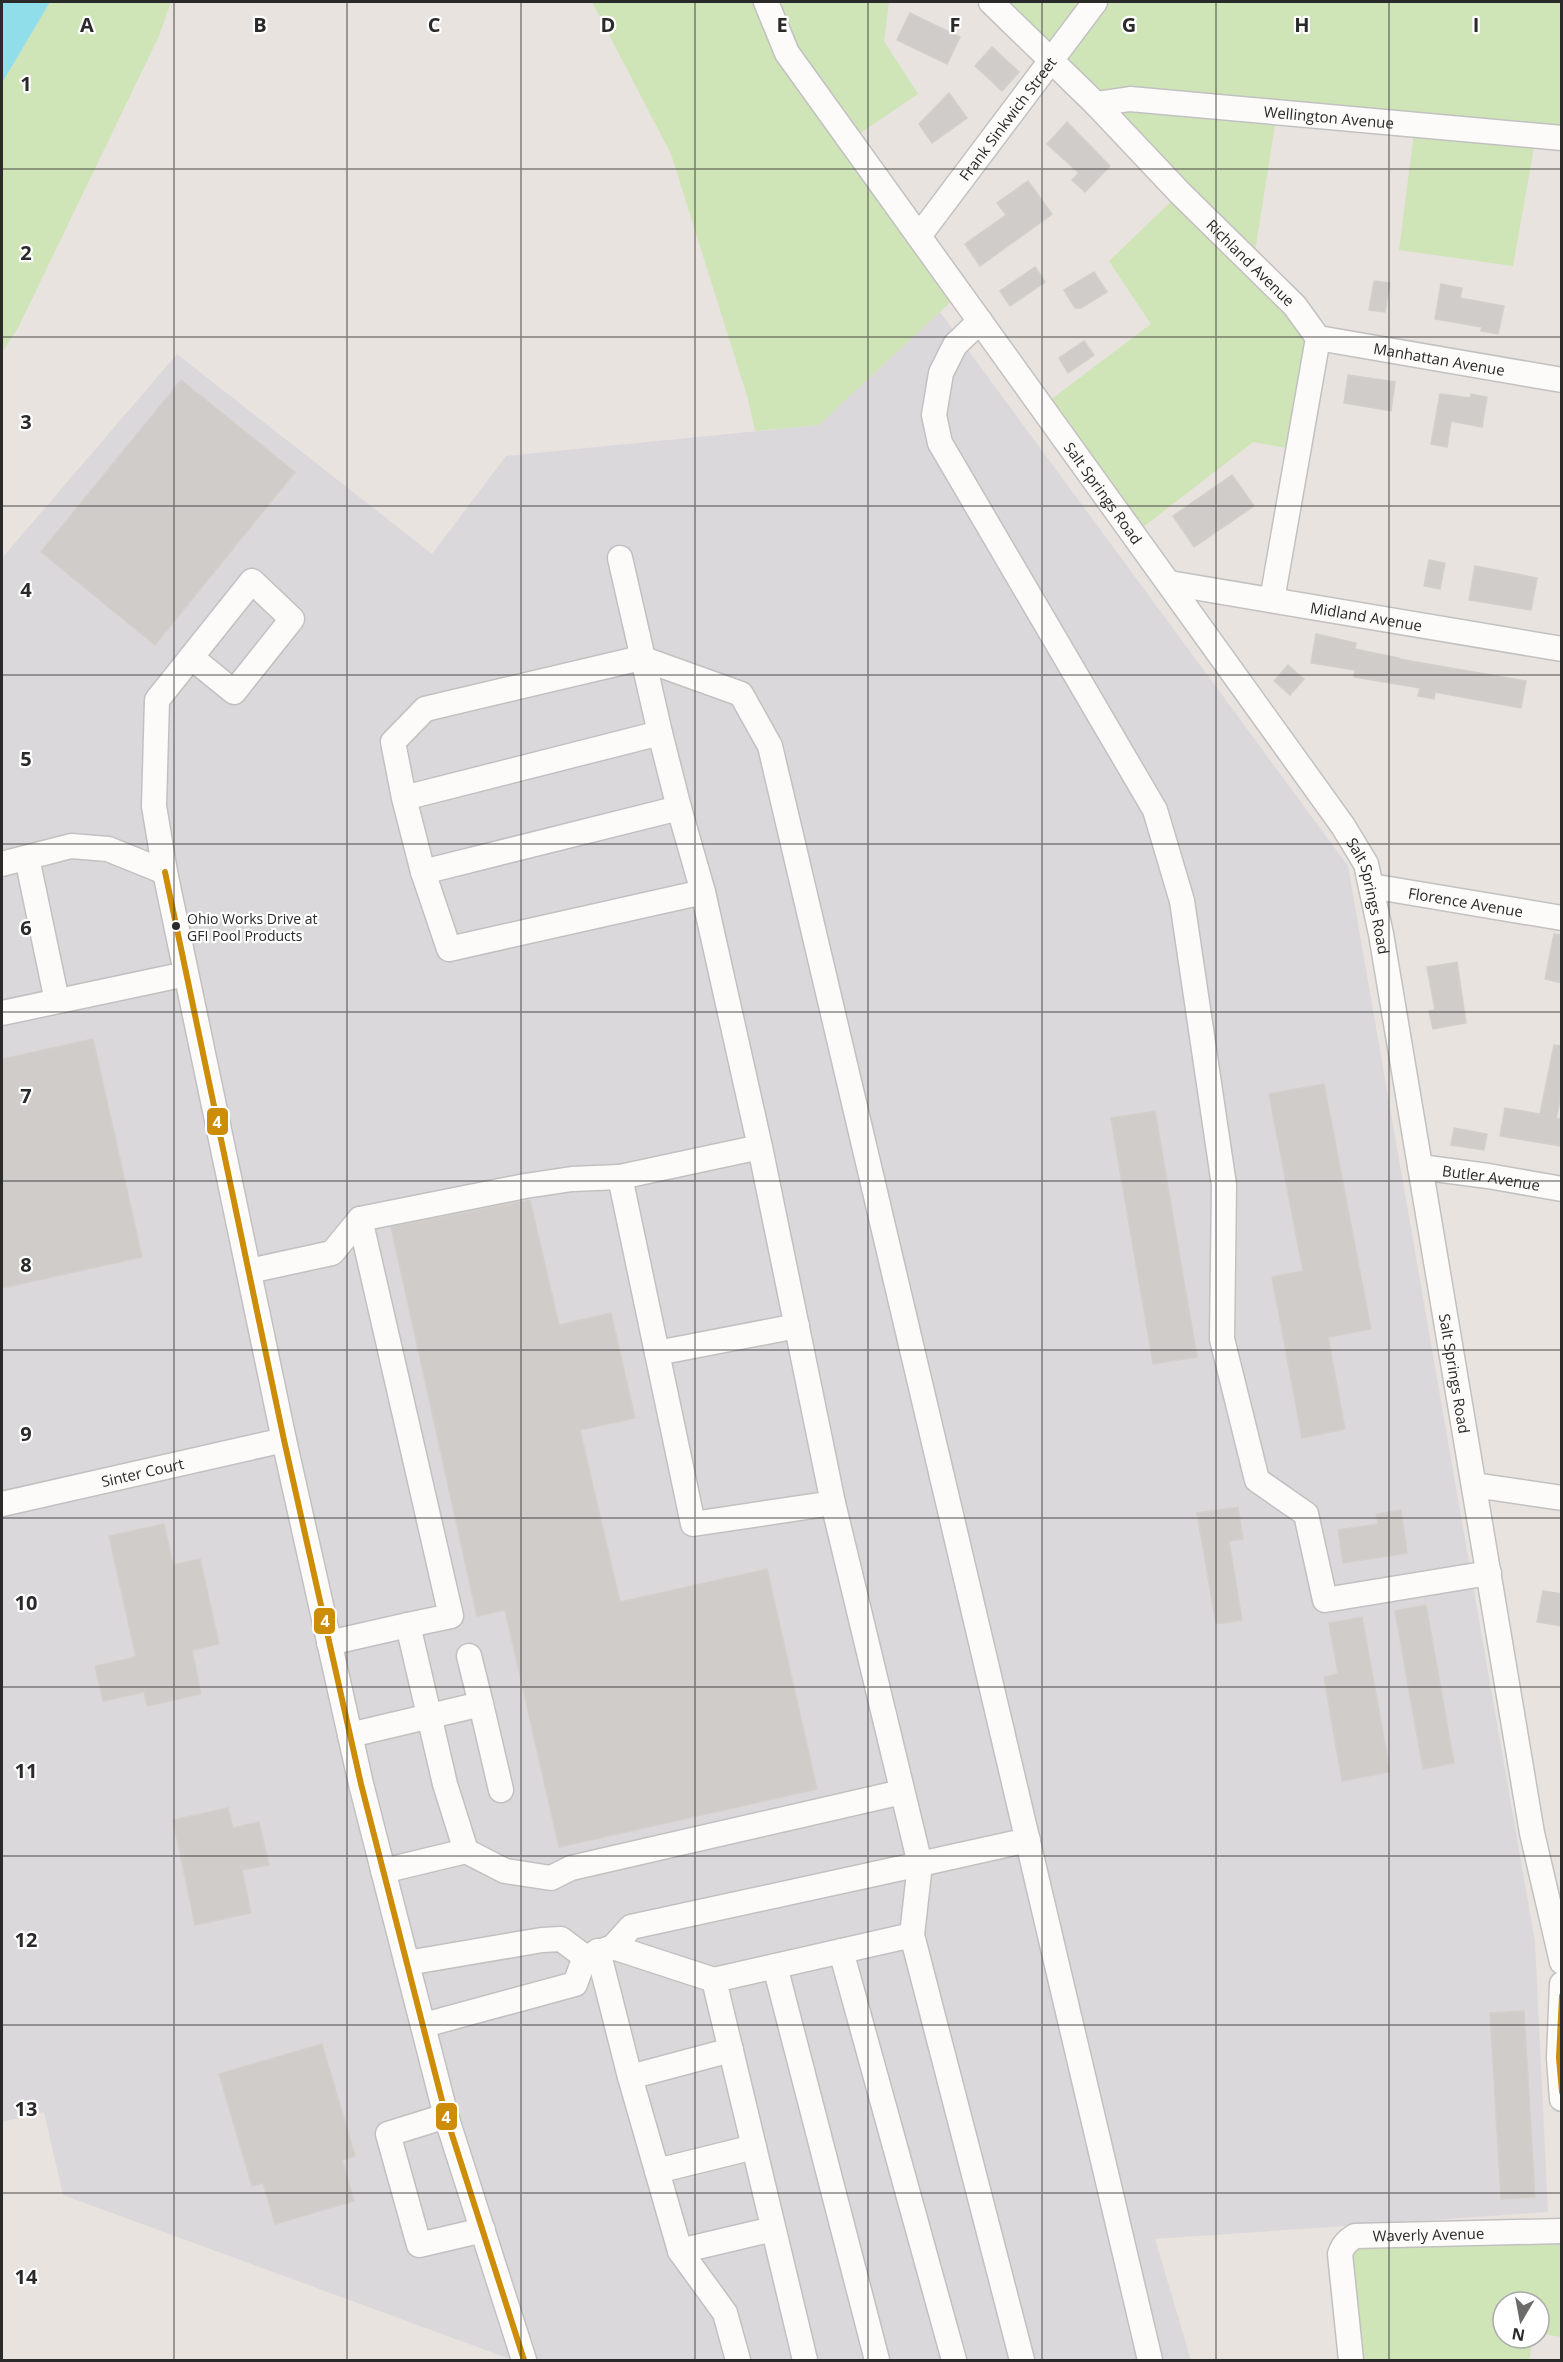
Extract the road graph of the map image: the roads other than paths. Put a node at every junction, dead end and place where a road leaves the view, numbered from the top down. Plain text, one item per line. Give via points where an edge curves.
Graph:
1 (766, 2) edge
2 (991, 2) edge
3 (1095, 2) edge
4 (1051, 61) junction
5 (1096, 104) junction
6 (1562, 138) edge
7 (919, 236) junction
8 (980, 321) junction
9 (1318, 338) junction
10 (1562, 380) edge
11 (620, 558) dead end
12 (1169, 583) junction
13 (1272, 600) junction
14 (1562, 649) edge
15 (191, 657) dead end
16 (641, 658) junction
17 (660, 733) junction
18 (404, 798) junction
19 (679, 808) junction
20 (27, 858) junction
21 (2, 864) edge
22 (165, 872) junction
23 (423, 873) junction
24 (1371, 886) junction
25 (703, 892) junction
26 (1562, 918) edge
27 (186, 974) junction
28 (57, 1001) junction
29 (2, 1013) edge
30 (760, 1147) junction
31 (1420, 1167) junction
32 (620, 1177) junction
33 (1562, 1189) edge
34 (360, 1219) junction
35 (249, 1271) junction
36 (797, 1326) junction
37 (657, 1353) junction
38 (284, 1440) junction
39 (1474, 1485) junction
40 (1562, 1498) edge
41 (833, 1503) junction
42 (2, 1504) edge
43 (1489, 1573) junction
44 (408, 1625) junction
45 (329, 1643) junction
46 (469, 1656) dead end
47 (481, 1704) junction
48 (429, 1715) junction
49 (350, 1735) junction
50 (501, 1790) dead end
51 (902, 1792) junction
52 (1028, 1840) junction
53 (466, 1851) junction
54 (920, 1864) junction
55 (383, 1871) junction
56 (912, 1935) junction
57 (841, 1951) junction
58 (598, 1952) junction
59 (1562, 1962) edge
60 (407, 1963) junction
61 (775, 1966) junction
62 (714, 1980) junction
63 (1562, 1984) edge
64 (424, 2025) junction
65 (731, 2050) junction
66 (630, 2077) junction
67 (1562, 2099) edge
68 (446, 2116) junction
69 (754, 2147) junction
70 (657, 2171) junction
71 (773, 2229) junction
72 (483, 2230) junction
73 (1562, 2231) edge
74 (680, 2251) junction
75 (524, 2361) edge
76 (738, 2361) edge
77 (805, 2361) edge
78 (877, 2361) edge
79 (954, 2361) edge
80 (1022, 2361) edge
81 (1150, 2361) edge
82 (1351, 2361) edge

1 - 7 street, Salt Springs Road via 787,53
2 - 4 street, Richland Avenue
3 - 4 street, Frank Sinkwich Street
4 - 5 street, Richland Avenue
4 - 7 street, Frank Sinkwich Street
5 - 6 street, Wellington Avenue via 1130,99
5 - 9 street, Richland Avenue via 1295,306
7 - 8 street, Salt Springs Road
8 - 12 street, Salt Springs Road
8 - 43 street via 955,345 941,373 934,415 940,443 1155,810 1182,901 1224,1185 1222,1339 1257,1480 1306,1514 1325,1600
9 - 10 street, Manhattan Avenue
9 - 13 street
11 - 16 street
12 - 13 street, Midland Avenue
12 - 24 street, Salt Springs Road via 1348,834 1366,864
13 - 14 street, Midland Avenue
15 - 22 street via 157,700 154,806
16 - 17 street
16 - 18 street via 425,709 393,742
16 - 52 street via 741,694 770,746
17 - 18 street
17 - 19 street
18 - 23 street
19 - 23 street
19 - 25 street
20 - 21 street
20 - 22 street via 71,846 108,849
20 - 28 street
22 - 27 street
23 - 25 street via 449,949
24 - 26 street, Florence Avenue
24 - 31 street, Salt Springs Road
25 - 30 street
27 - 28 street
27 - 35 street
28 - 29 street
30 - 32 street
30 - 36 street
31 - 33 street, Butler Avenue
31 - 39 street, Salt Springs Road
32 - 34 street via 525,1186
32 - 37 street
34 - 35 street via 332,1253
34 - 44 street via 451,1616
35 - 38 street
36 - 37 street
36 - 41 street
37 - 41 street via 693,1524
38 - 42 street, Sinter Court
38 - 45 street
39 - 40 street
39 - 43 street, Salt Springs Road
41 - 51 street
43 - 59 street, Salt Springs Road via 1532,1833
44 - 45 street
44 - 48 street
45 - 49 street
46 - 47 street
47 - 48 street
47 - 50 street
48 - 49 street
48 - 53 street
49 - 55 street
51 - 53 street via 571,1868 551,1878 505,1871
51 - 54 street
52 - 54 street
52 - 81 street
53 - 55 street
54 - 56 street
54 - 58 street via 631,1927
55 - 60 street
56 - 57 street
56 - 80 street
57 - 61 street
57 - 79 street
58 - 60 street via 561,1939 542,1940
58 - 62 street
58 - 64 street via 575,1984
58 - 66 street
60 - 64 street
61 - 62 street
61 - 78 street
62 - 65 street
63 - 67 street
64 - 68 street
65 - 66 street
65 - 69 street
66 - 70 street
68 - 72 street
68 - 72 street via 388,2134 419,2246
69 - 70 street
69 - 71 street
70 - 74 street
71 - 74 street
71 - 77 street
72 - 75 street
73 - 82 street, Waverly Avenue via 1355,2236 1348,2240 1342,2246 1340,2263
74 - 76 street via 725,2313

